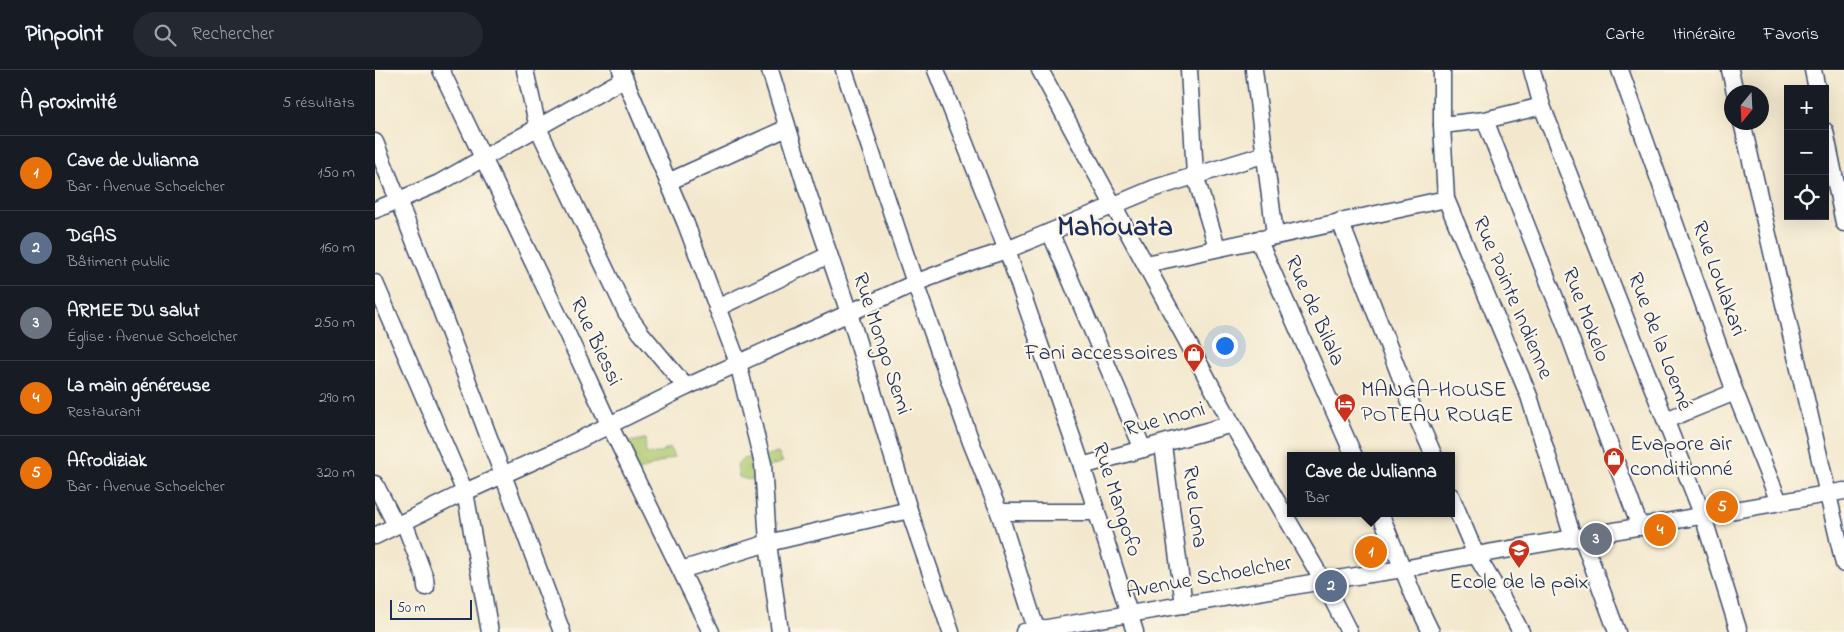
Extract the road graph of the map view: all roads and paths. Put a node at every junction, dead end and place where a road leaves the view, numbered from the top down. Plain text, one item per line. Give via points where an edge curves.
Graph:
1 (441, 70) edge
2 (525, 70) edge
3 (769, 70) edge
4 (844, 70) edge
5 (936, 70) edge
6 (1040, 70) edge
7 (1189, 70) edge
8 (1254, 70) edge
9 (1442, 70) edge
10 (1532, 70) edge
11 (1620, 70) edge
12 (1730, 70) edge
13 (1813, 70) edge
14 (623, 74) edge
15 (1733, 85) edge
16 (1816, 85) edge
17 (1542, 106) junction
18 (1485, 120) junction
19 (1442, 125) junction
20 (538, 128) junction
21 (787, 128) junction
22 (1744, 130) edge
23 (375, 142) edge
24 (1829, 150) edge
25 (1266, 154) junction
26 (484, 159) junction
27 (1195, 175) junction
28 (668, 182) junction
29 (1446, 199) junction
30 (399, 201) junction
31 (1114, 205) junction
32 (375, 210) edge
33 (1843, 217) edge
34 (1341, 221) junction
35 (1050, 232) junction
36 (1275, 235) junction
37 (1258, 238) junction
38 (1217, 248) junction
39 (1007, 250) junction
40 (829, 255) junction
41 (1146, 264) junction
42 (915, 283) junction
43 (375, 285) edge
44 (717, 308) junction
45 (849, 313) junction
46 (738, 363) junction
47 (686, 387) junction
48 (1735, 392) junction
49 (1666, 420) junction
50 (609, 424) junction
51 (1232, 424) junction
52 (1163, 445) junction
53 (1143, 449) junction
54 (1352, 452) edge
55 (1432, 452) edge
56 (1082, 466) junction
57 (502, 476) junction
58 (375, 484) edge
59 (1844, 491) edge
60 (465, 492) junction
61 (1827, 494) junction
62 (1779, 502) junction
63 (1455, 505) edge
64 (909, 510) junction
65 (999, 512) junction
66 (1097, 512) junction
67 (1703, 516) junction
68 (1382, 517) edge
69 (400, 524) junction
70 (1640, 527) junction
71 (375, 536) edge
72 (1578, 538) junction
73 (768, 543) junction
74 (1476, 554) junction
75 (1844, 564) edge
76 (1403, 569) junction
77 (681, 570) junction
78 (1323, 581) junction
79 (426, 588) dead end
80 (1184, 605) junction
81 (1129, 614) junction
82 (1033, 631) edge
83 (491, 632) edge
84 (562, 632) edge
85 (711, 632) edge
86 (780, 632) edge
87 (951, 632) edge
88 (1135, 632) edge
89 (1349, 632) edge
90 (1431, 632) edge
91 (1521, 632) edge
92 (1617, 632) edge
93 (1739, 632) edge

1 - 26 street, Rue Biessi
2 - 20 street
3 - 21 street, Rue Mongo Semi
4 - 42 street
5 - 39 street, Rue Mangofo
6 - 31 street
7 - 27 street
8 - 25 street
9 - 19 street, Rue Pointe Indienne
10 - 17 street, Rue de la Loemé
11 - 48 street, Rue Loulakari
12 - 15 street
13 - 16 street
14 - 20 street
14 - 28 street
17 - 18 street
17 - 49 street, Rue de la Loemé
18 - 19 street
18 - 70 street, Rue Mokelo
19 - 29 street, Rue Pointe Indienne
20 - 26 street
20 - 47 street via 626,312
21 - 28 street
21 - 40 street, Rue Mongo Semi
22 - 61 street
23 - 30 street
24 - 33 street
25 - 27 street
25 - 36 street
26 - 30 street
26 - 50 street, Rue Biessi
27 - 31 street
27 - 38 street
28 - 44 street
29 - 34 street
29 - 72 street, Rue Pointe Indienne via 1529,396
30 - 32 street
30 - 57 street
31 - 35 street
31 - 41 street
34 - 36 street
34 - 55 street
35 - 39 street
35 - 53 street
36 - 37 street
37 - 38 street
37 - 54 street, Rue de Bilala
38 - 41 street
39 - 42 street
39 - 56 street, Rue Mangofo
40 - 44 street
40 - 45 street, Rue Mongo Semi
41 - 51 street
42 - 45 street
42 - 65 street
43 - 60 street
44 - 46 street
45 - 46 street
45 - 64 street, Rue Mongo Semi
46 - 47 street
46 - 73 street via 763,464
47 - 50 street
48 - 49 street
48 - 62 street, Rue Loulakari
49 - 67 street, Rue de la Loemé
50 - 57 street
50 - 77 street, Rue Biessi
51 - 52 street, Rue Inoni
51 - 78 street
52 - 53 street, Rue Inoni
52 - 80 street, Rue Lona
53 - 56 street, Rue Inoni
56 - 66 street, Rue Mangofo
57 - 60 street
57 - 84 street
58 - 69 street
59 - 61 street, Avenue Schoelcher
60 - 69 street
60 - 83 street
61 - 62 street, Avenue Schoelcher
61 - 75 street
62 - 67 street, Avenue Schoelcher
63 - 74 street
64 - 73 street
64 - 87 street, Rue Mongo Semi
65 - 66 street
65 - 82 street
66 - 81 street, Rue Mangofo
67 - 70 street, Avenue Schoelcher
67 - 93 street, Rue de la Loemé
68 - 76 street
69 - 71 street
69 - 79 street via 425,578
70 - 72 street, Avenue Schoelcher
72 - 74 street, Avenue Schoelcher
72 - 92 street, Rue Pointe Indienne
73 - 77 street
73 - 86 street
74 - 76 street, Avenue Schoelcher
74 - 91 street
76 - 78 street, Avenue Schoelcher
76 - 90 street
77 - 85 street, Rue Biessi
78 - 80 street, Avenue Schoelcher
78 - 89 street
80 - 81 street, Avenue Schoelcher
81 - 82 street, Avenue Schoelcher
81 - 88 street, Rue Mangofo

